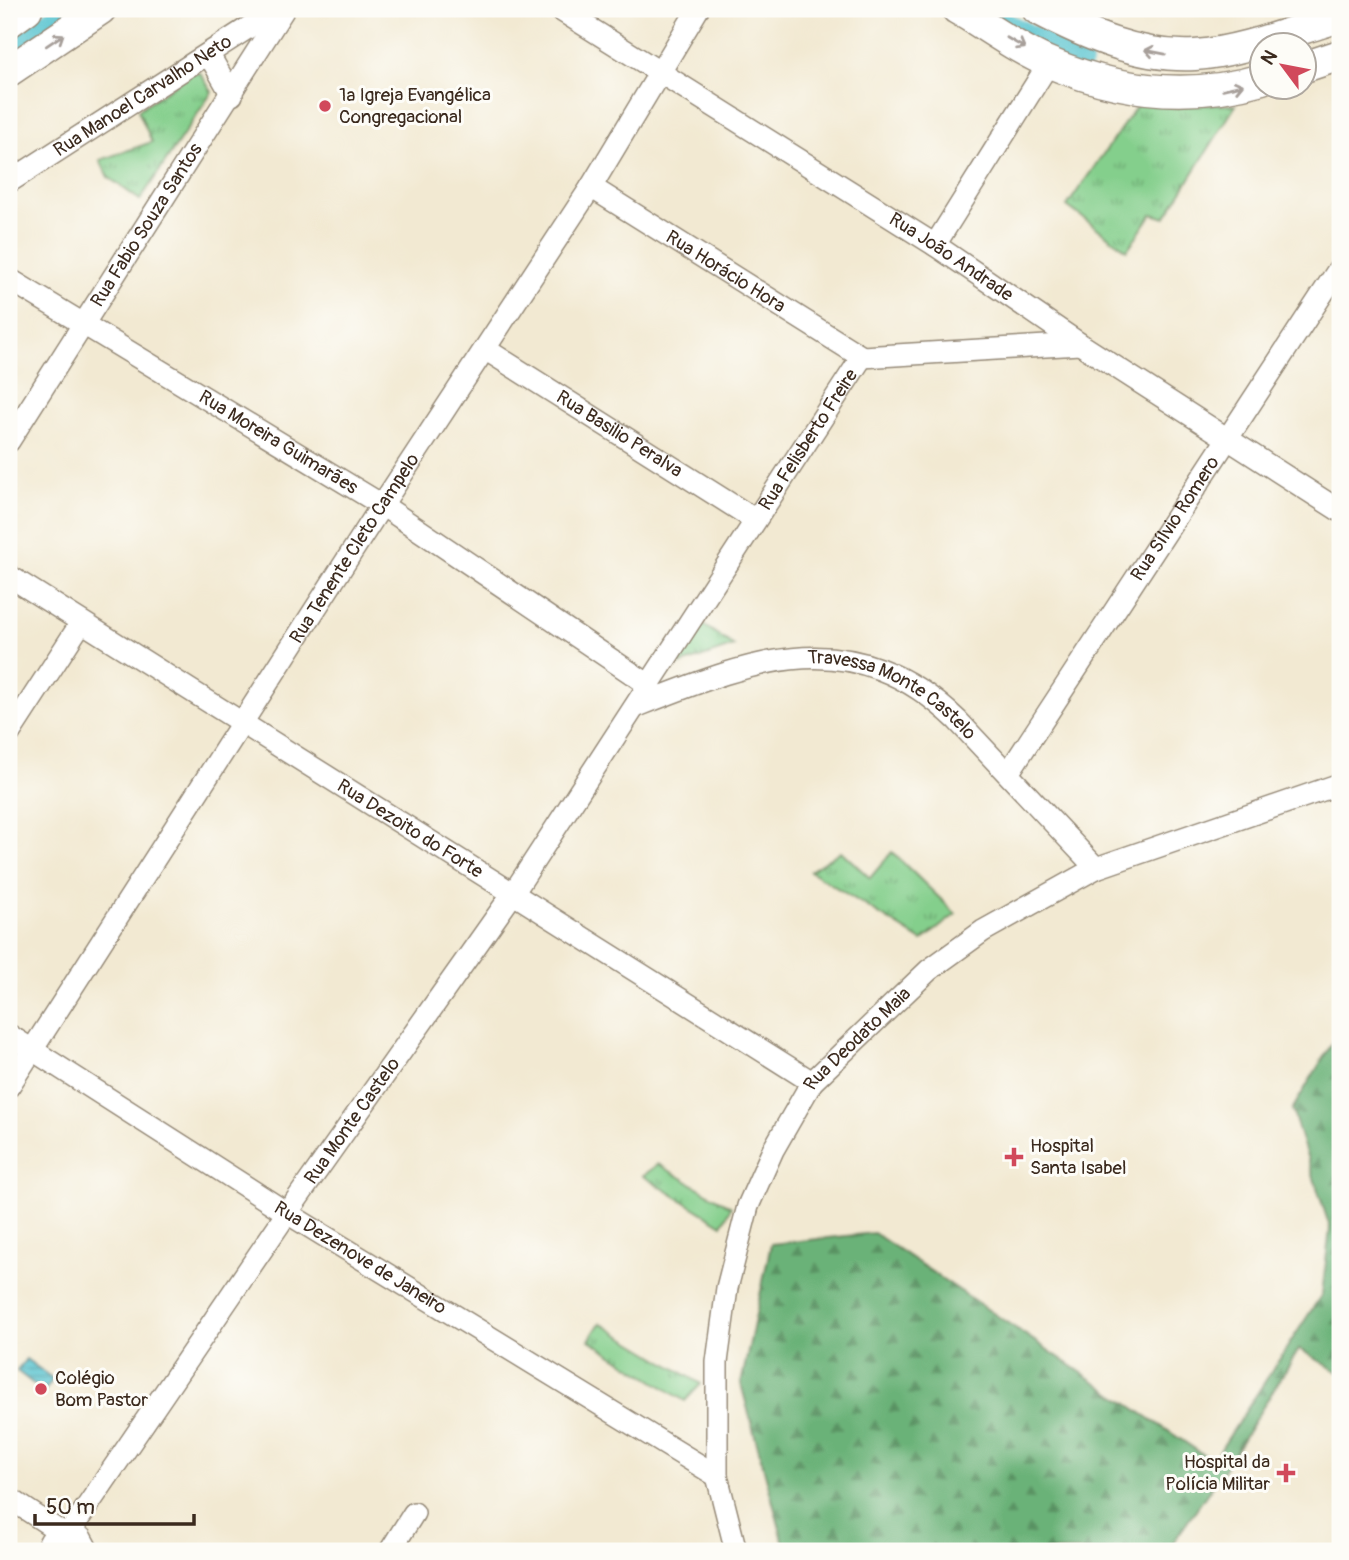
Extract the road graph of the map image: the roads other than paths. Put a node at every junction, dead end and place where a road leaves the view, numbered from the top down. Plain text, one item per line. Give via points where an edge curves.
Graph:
1 (27, 9) edge
2 (101, 9) edge
3 (277, 9) edge
4 (284, 9) edge
5 (559, 9) edge
6 (698, 9) edge
7 (957, 9) edge
8 (1037, 9) edge
9 (1340, 17) edge
10 (1082, 19) edge
11 (9, 22) edge
12 (209, 55) junction
13 (1340, 55) edge
14 (1318, 62) edge
15 (1049, 63) junction
16 (9, 71) edge
17 (661, 72) junction
18 (1248, 82) edge
19 (232, 95) junction
20 (9, 182) edge
21 (591, 187) junction
22 (935, 245) junction
23 (1340, 267) edge
24 (9, 279) edge
25 (85, 325) junction
26 (1080, 344) junction
27 (485, 349) junction
28 (862, 357) junction
29 (1227, 439) junction
30 (9, 442) edge
31 (383, 505) junction
32 (1340, 511) edge
33 (754, 519) junction
34 (9, 576) edge
35 (81, 623) junction
36 (649, 685) junction
37 (635, 707) junction
38 (243, 722) junction
39 (9, 734) edge
40 (1009, 772) junction
41 (1340, 784) edge
42 (1096, 868) junction
43 (514, 892) junction
44 (9, 1035) edge
45 (33, 1050) junction
46 (812, 1082) junction
47 (9, 1086) edge
48 (287, 1213) junction
49 (717, 1476) junction
50 (9, 1498) edge
51 (414, 1513) dead end
52 (65, 1533) junction
53 (89, 1550) edge
54 (45, 1551) edge
55 (390, 1551) edge
56 (736, 1551) edge

1 - 11 main road
16 -> 2 main road
3 - 12 street, Rua Manoel Carvalho Neto
4 - 19 street, Rua Fabio Souza Santos
5 - 17 street, Rua João Andrade
6 - 17 street, Rua Tenente Cleto Campelo
7 -> 15 main road
8 - 10 main road
9 -> 10 main road via 1196,55 1167,55 1122,46
12 - 19 street, Rua Manoel Carvalho Neto
12 - 20 street, Rua Manoel Carvalho Neto
13 - 14 main road
15 -> 18 main road via 1123,86 1163,92 1204,92
15 - 22 street
17 - 21 street, Rua Tenente Cleto Campelo
17 - 22 street, Rua João Andrade
19 - 25 street, Rua Fabio Souza Santos
21 - 27 street, Rua Tenente Cleto Campelo
21 - 28 street, Rua Horácio Hora
22 - 26 street, Rua João Andrade
23 - 29 street, Rua Sílvio Romero
24 - 25 street, Rua Moreira Guimarães
25 - 30 street, Rua Fabio Souza Santos
25 - 31 street, Rua Moreira Guimarães
26 - 28 street, Rua Felisberto Freire
26 - 29 street, Rua João Andrade
27 - 31 street, Rua Tenente Cleto Campelo
27 - 33 street, Rua Basilio Peralva
28 - 33 street, Rua Felisberto Freire
29 - 32 street, Rua João Andrade
29 - 40 street, Rua Sílvio Romero
31 - 36 street, Rua Moreira Guimarães
31 - 38 street, Rua Tenente Cleto Campelo
33 - 36 street, Rua Felisberto Freire
34 - 35 street, Rua Dezoito do Forte
35 - 38 street, Rua Dezoito do Forte
35 - 39 street
36 - 37 street, Rua Felisberto Freire
37 - 40 street, Travessa Monte Castelo via 718,676 788,657 868,664 936,700
37 - 43 street, Rua Monte Castelo
38 - 43 street, Rua Dezoito do Forte
38 - 45 street, Rua Tenente Cleto Campelo
40 - 42 street, Travessa Monte Castelo
41 - 42 street, Rua Deodato Maia
42 - 46 street, Rua Deodato Maia via 983,931 929,970
43 - 46 street, Rua Dezoito do Forte
43 - 48 street, Rua Monte Castelo
44 - 45 street, Rua Dezenove de Janeiro
45 - 47 street, Rua Tenente Cleto Campelo
45 - 48 street, Rua Dezenove de Janeiro
46 - 49 street, Rua Deodato Maia via 773,1150 738,1239 717,1362
48 - 49 street, Rua Dezenove de Janeiro
48 - 52 street, Rua Monte Castelo
49 - 56 street, Rua Deodato Maia
50 - 52 street
51 - 55 street
52 - 53 street via 80,1538
52 - 54 street, Rua Monte Castelo via 51,1540

